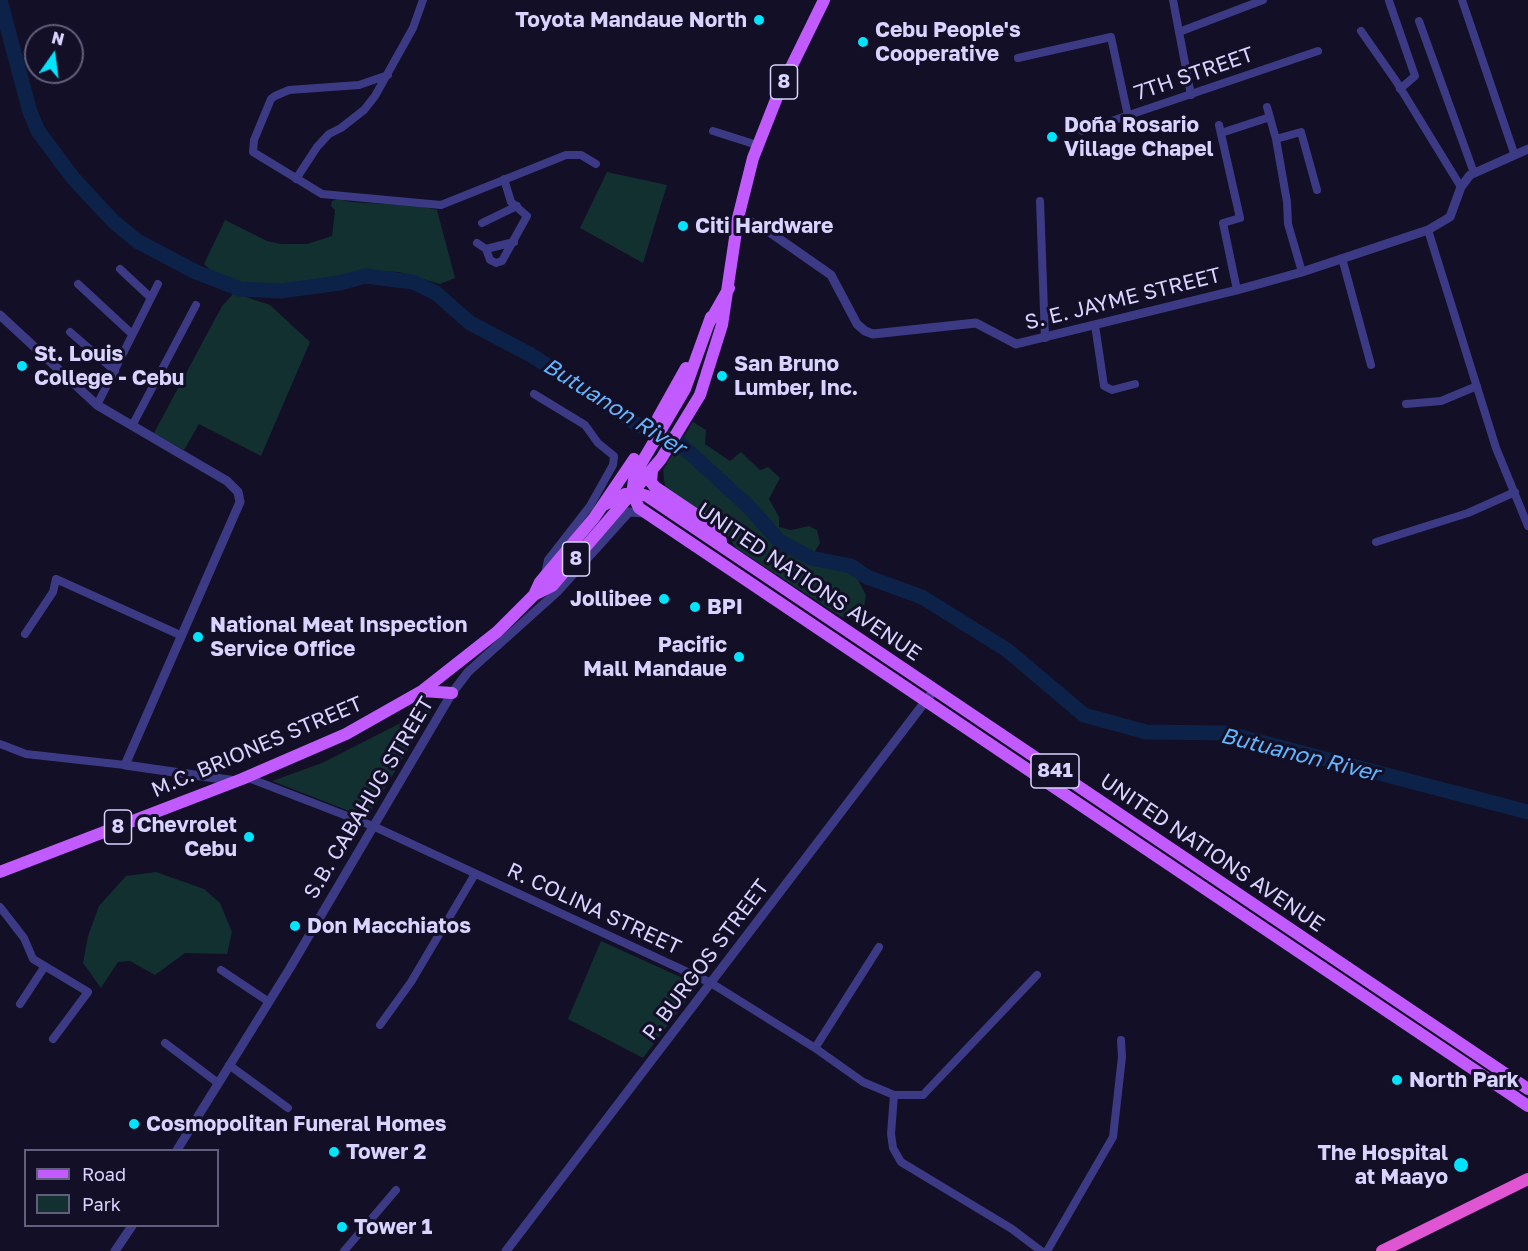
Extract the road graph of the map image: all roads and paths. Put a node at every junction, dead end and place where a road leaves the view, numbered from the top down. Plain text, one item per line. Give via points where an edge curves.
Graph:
1 (423, 0) edge
2 (824, 0) edge
3 (1173, 0) edge
4 (1263, 0) edge
5 (1462, 0) edge
6 (1389, 1) edge
7 (1241, 4) edge
8 (1419, 21) dead end
9 (1361, 31) dead end
10 (1179, 33) junction
11 (1318, 51) dead end
12 (1018, 58) dead end
13 (388, 75) junction
14 (1400, 89) junction
15 (1191, 95) junction
16 (1267, 107) dead end
17 (1128, 116) junction
18 (1270, 117) junction
19 (713, 130) dead end
20 (1082, 131) dead end
21 (1276, 139) junction
22 (757, 146) junction
23 (1528, 149) edge
24 (1514, 153) junction
25 (596, 164) dead end
26 (1474, 173) junction
27 (296, 179) junction
28 (504, 179) junction
29 (1461, 187) junction
30 (1317, 190) dead end
31 (1040, 201) dead end
32 (517, 206) junction
33 (738, 218) junction
34 (482, 223) dead end
35 (1428, 230) junction
36 (514, 242) junction
37 (477, 243) dead end
38 (486, 249) junction
39 (1342, 258) junction
40 (120, 269) dead end
41 (1302, 272) junction
42 (78, 284) dead end
43 (158, 284) dead end
44 (729, 288) junction
45 (1237, 290) junction
46 (150, 297) junction
47 (196, 304) dead end
48 (0, 315) edge
49 (1095, 325) junction
50 (70, 332) dead end
51 (132, 334) junction
52 (1045, 338) junction
53 (1371, 365) dead end
54 (116, 371) junction
55 (1135, 384) dead end
56 (1477, 386) junction
57 (534, 394) dead end
58 (1406, 404) dead end
59 (97, 405) junction
60 (133, 424) junction
61 (645, 449) junction
62 (652, 471) junction
63 (1515, 492) junction
64 (632, 493) junction
65 (602, 506) junction
66 (645, 513) junction
67 (1528, 526) edge
68 (1376, 542) dead end
69 (734, 555) junction
70 (544, 577) junction
71 (534, 595) junction
72 (26, 634) dead end
73 (180, 635) junction
74 (934, 690) junction
75 (422, 691) junction
76 (452, 693) junction
77 (926, 702) junction
78 (0, 744) edge
79 (125, 765) junction
80 (241, 779) junction
81 (373, 826) junction
82 (0, 872) edge
83 (475, 874) junction
84 (0, 906) edge
85 (879, 947) dead end
86 (45, 966) junction
87 (221, 970) dead end
88 (1037, 975) dead end
89 (711, 983) junction
90 (269, 1002) junction
91 (20, 1004) dead end
92 (380, 1025) dead end
93 (53, 1040) dead end
94 (1121, 1040) dead end
95 (165, 1043) dead end
96 (815, 1048) junction
97 (229, 1065) junction
98 (218, 1083) junction
99 (1528, 1089) edge
100 (894, 1095) junction
101 (1528, 1106) edge
102 (288, 1108) dead end
103 (178, 1149) edge
104 (1528, 1179) edge
105 (396, 1191) dead end
106 (131, 1227) edge
107 (115, 1251) edge
108 (344, 1251) edge
109 (506, 1251) edge
110 (1041, 1251) edge
111 (1047, 1251) edge
112 (1382, 1251) edge

1 - 13 street
2 - 22 main road, 8
3 - 10 street
4 - 7 street
5 - 24 street
6 - 14 street via 1415,76
7 - 10 street
8 - 26 street
9 - 14 street
10 - 15 street
11 - 15 street, 7TH STREET
12 - 17 street via 1111,37
13 - 27 street via 364,110 317,147
13 - 27 street via 359,85 289,90 271,99 253,152
14 - 29 street
15 - 17 street, 7TH STREET
16 - 18 street
17 - 20 street, 7TH STREET
18 - 21 street
18 - 45 street via 1220,129 1240,218 1223,223
19 - 22 street
21 - 30 street via 1301,132
21 - 41 street via 1288,224
22 - 33 main road, 8
23 - 24 street, S. E. JAYME STREET
24 - 26 street, S. E. JAYME STREET
25 - 28 street via 581,155 566,155
26 - 29 street, S. E. JAYME STREET
27 - 28 street via 332,196 441,206
28 - 32 street via 511,202
29 - 35 street, S. E. JAYME STREET via 1450,217
31 - 52 street
32 - 34 street
32 - 36 street via 527,216
33 - 44 main road, 8
33 - 52 street, S. E. JAYME STREET via 758,224 831,275 857,324 865,331 873,334 976,323 1016,344
35 - 39 street, S. E. JAYME STREET
35 - 56 street
36 - 38 street
36 - 38 street via 507,255 496,263 490,260
37 - 38 street
39 - 41 street, S. E. JAYME STREET
39 - 53 street
40 - 46 street
41 - 45 street, S. E. JAYME STREET
42 - 51 street
43 - 46 street
44 - 61 main road, 8 via 711,317 691,375
44 - 62 main road, 8 via 710,370 687,418
45 - 49 street, S. E. JAYME STREET
46 - 51 street
47 - 60 street
48 - 59 street
49 - 52 street, S. E. JAYME STREET
49 - 55 street via 1104,386 1112,390
50 - 54 street
51 - 54 street
54 - 59 street
56 - 58 street via 1441,401
56 - 63 street via 1496,448
57 - 70 street via 585,425 614,456 590,506 549,560
59 - 60 street
60 - 73 street via 228,481 239,496 240,502
61 - 64 main road via 634,474
61 - 65 main road, 8
62 - 64 main road, M.C. BRIONES STREET / 8
62 - 69 main road via 655,487 700,518
63 - 67 street
63 - 68 street via 1468,513
64 - 65 main road
64 - 66 main road via 636,505
64 - 69 main road, UNITED NATIONS AVENUE / 841 via 647,496
64 - 71 main road, M.C. BRIONES STREET / 8 via 552,586
65 - 70 main road, M.C. BRIONES STREET / 8
66 - 76 street, S.B. CABAHUG STREET via 627,514 557,592 468,672
66 - 77 main road, UNITED NATIONS AVENUE / 841
69 - 74 main road, UNITED NATIONS AVENUE / 841
70 - 71 main road, M.C. BRIONES STREET / 8
71 - 75 main road, M.C. BRIONES STREET / 8 via 497,633
72 - 73 street via 53,592 56,579
73 - 79 street
74 - 77 street, P. BURGOS STREET
74 - 99 main road, UNITED NATIONS AVENUE / 841
75 - 76 main road
75 - 80 main road, M.C. BRIONES STREET / 8 via 346,734
76 - 81 street, S.B. CABAHUG STREET
77 - 89 street, P. BURGOS STREET
77 - 101 main road, UNITED NATIONS AVENUE / 841
78 - 79 street via 26,754
79 - 80 street
80 - 81 street, R. COLINA STREET
80 - 82 main road, M.C. BRIONES STREET / 8
81 - 83 street, R. COLINA STREET
81 - 90 street, S.B. CABAHUG STREET
83 - 89 street, R. COLINA STREET
83 - 92 street via 411,982
84 - 86 street via 24,938 33,958
85 - 96 street
86 - 91 street
86 - 93 street via 88,992
87 - 90 street
88 - 100 street via 923,1095
89 - 96 street, R. COLINA STREET
89 - 109 street, P. BURGOS STREET
90 - 97 street, S.B. CABAHUG STREET
94 - 111 street via 1113,1137
95 - 98 street
96 - 100 street, R. COLINA STREET via 863,1082
97 - 98 street, S.B. CABAHUG STREET
97 - 102 street
98 - 103 street, S.B. CABAHUG STREET
100 - 110 street via 892,1148 902,1162
104 - 112 highway
105 - 108 street
106 - 107 street

